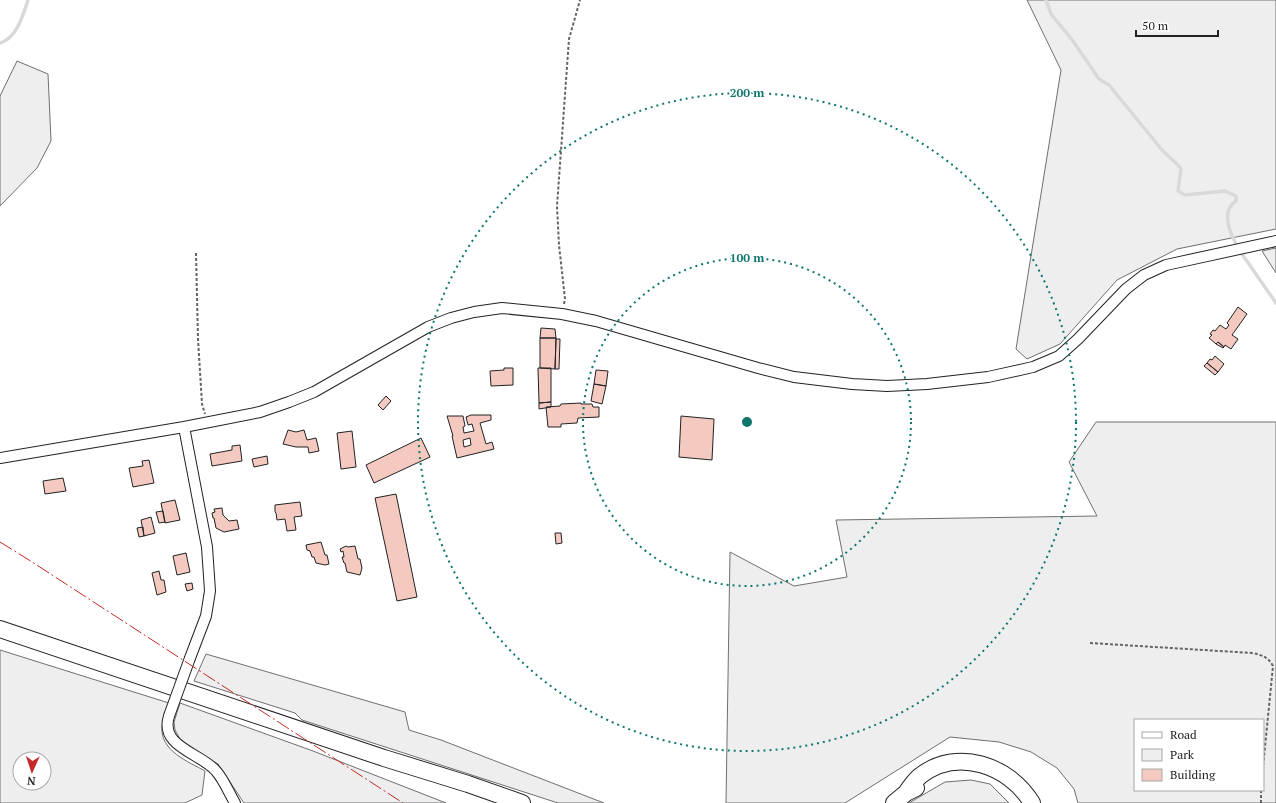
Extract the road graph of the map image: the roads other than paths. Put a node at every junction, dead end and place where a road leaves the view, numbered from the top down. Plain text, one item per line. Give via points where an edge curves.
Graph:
1 (1276, 241) edge
2 (184, 427) junction
3 (0, 458) edge
4 (0, 629) edge
5 (384, 758) junction
6 (900, 798) edge
7 (235, 803) edge
8 (488, 803) edge
9 (522, 803) edge
10 (1022, 803) edge
11 (1032, 803) edge

1 - 2 street via 1166,265 1144,275 1126,289 1059,356 1033,367 988,377 887,386 794,377 596,321 562,314 502,308 474,312 428,327 314,392 289,402 260,412
2 - 3 street
2 - 7 street, bridge via 207,547 210,591 206,616 167,724 174,741 216,771
4 - 5 main road
5 - 8 main road via 409,774
5 - 9 main road
6 - 10 main road via 939,775 959,770 986,774 998,780
6 - 11 main road via 928,770 948,764 972,762 1004,773 1021,787

